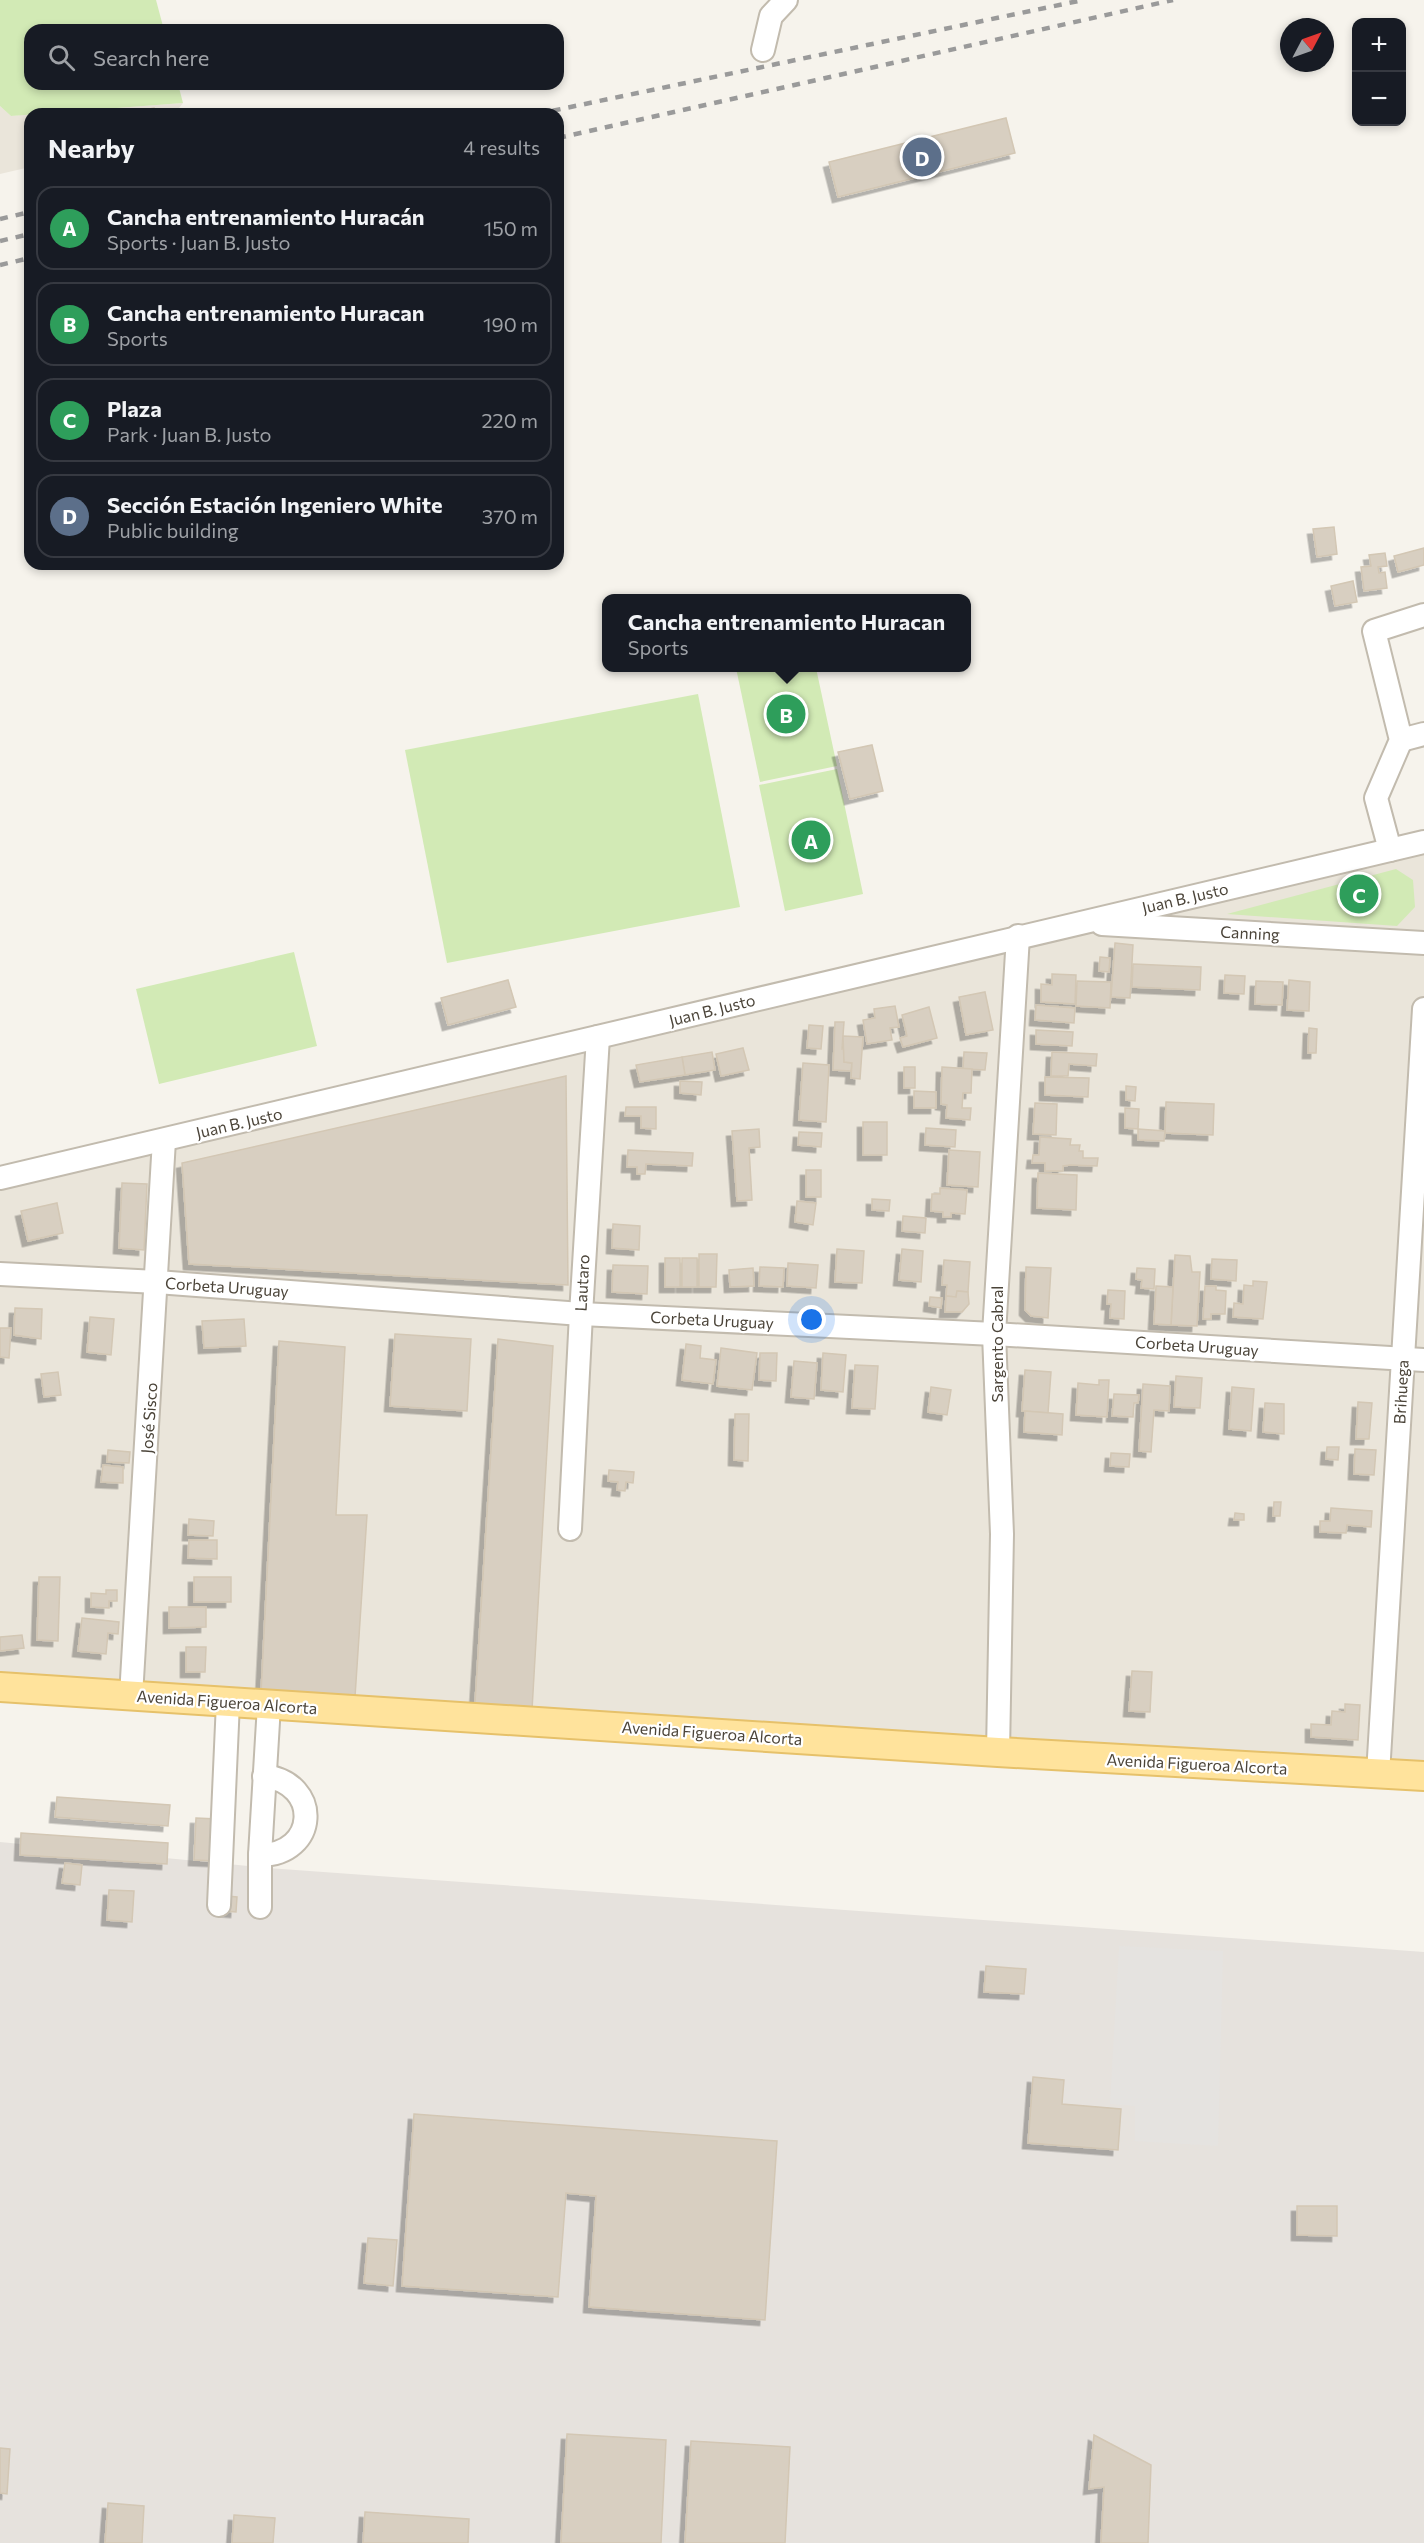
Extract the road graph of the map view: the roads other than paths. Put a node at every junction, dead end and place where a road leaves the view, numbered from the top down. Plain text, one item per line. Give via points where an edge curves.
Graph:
1 (786, 0) edge
2 (763, 50) dead end
3 (1424, 615) edge
4 (1424, 734) edge
5 (1401, 740) junction
6 (1424, 842) edge
7 (1390, 850) junction
8 (1077, 923) junction
9 (1018, 936) junction
10 (1424, 943) edge
11 (1424, 1010) edge
12 (598, 1037) junction
13 (164, 1140) junction
14 (0, 1178) edge
15 (0, 1274) edge
16 (157, 1282) junction
17 (580, 1314) junction
18 (994, 1334) junction
19 (1414, 1360) edge
20 (570, 1529) dead end
21 (0, 1687) edge
22 (131, 1696) junction
23 (228, 1702) junction
24 (269, 1705) junction
25 (998, 1752) junction
26 (1378, 1774) junction
27 (264, 1776) junction
28 (1424, 1776) edge
29 (260, 1855) junction
30 (219, 1905) dead end
31 (260, 1907) dead end

1 - 2 street via 771,16
3 - 5 street via 1374,631
4 - 5 street
5 - 7 street via 1376,798
6 - 7 street, Juan B. Justo
7 - 8 street, Juan B. Justo
8 - 9 street, Juan B. Justo
8 - 10 street, Canning
9 - 12 street, Juan B. Justo
9 - 18 street, Sargento Cabral
11 - 19 street, Brihuega
12 - 13 street, Juan B. Justo
12 - 17 street, Lautaro
13 - 14 street, Juan B. Justo
13 - 16 street, José Sisco
15 - 16 street, Corbeta Uruguay
16 - 17 street, Corbeta Uruguay
16 - 22 street, José Sisco
17 - 18 street, Corbeta Uruguay
17 - 20 street, Lautaro
18 - 19 street, Corbeta Uruguay
18 - 25 street, Sargento Cabral via 1002,1534
19 - 26 street, Brihuega
21 - 22 main road, Avenida Figueroa Alcorta
22 - 23 main road, Avenida Figueroa Alcorta
23 - 24 main road, Avenida Figueroa Alcorta
23 - 30 street
24 - 25 main road, Avenida Figueroa Alcorta
24 - 27 street
25 - 26 main road, Avenida Figueroa Alcorta
26 - 28 main road, Avenida Figueroa Alcorta
27 - 29 street
27 - 29 street via 277,1778 299,1793 306,1818 303,1831 291,1847 273,1855
29 - 31 street

